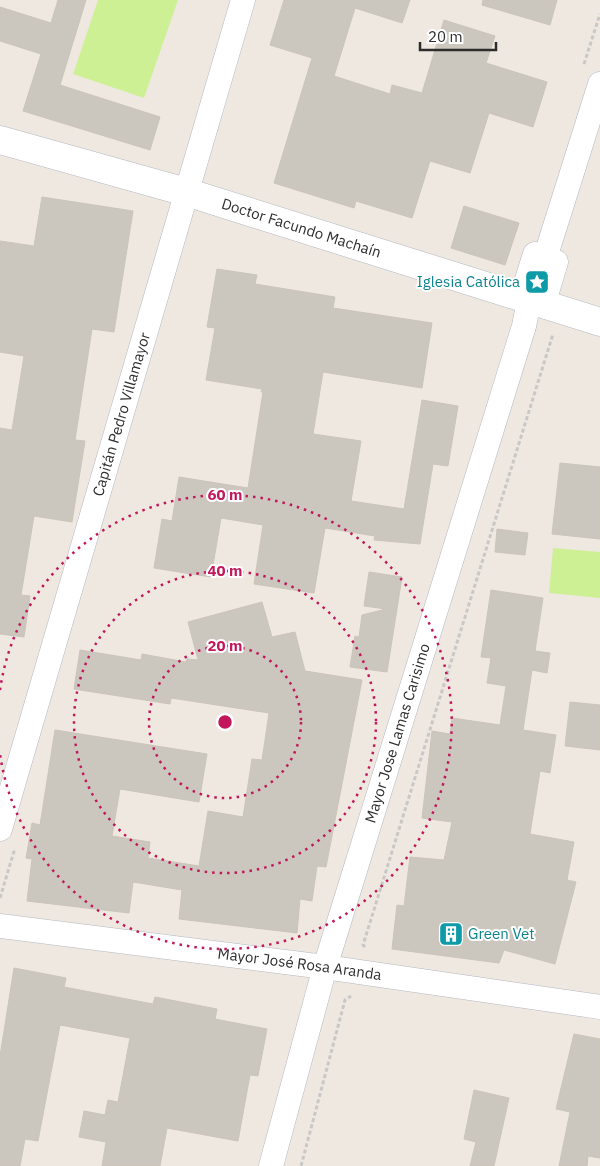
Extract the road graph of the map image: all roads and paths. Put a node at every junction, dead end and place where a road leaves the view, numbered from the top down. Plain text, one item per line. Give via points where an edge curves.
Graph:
1 (243, 0) edge
2 (600, 84) edge
3 (0, 140) edge
4 (186, 192) junction
5 (531, 302) junction
6 (600, 322) edge
7 (553, 334) dead end
8 (0, 829) edge
9 (0, 926) edge
10 (358, 944) dead end
11 (363, 945) junction
12 (365, 955) dead end
13 (325, 967) junction
14 (355, 989) dead end
15 (600, 1007) edge
16 (271, 1166) edge
17 (301, 1166) edge

1 - 4 street, Capitán Pedro Villamayor
2 - 5 street, Mayor Jose Lamas Carisimo via 545,258 535,254
3 - 4 main road, Doctor Facundo Machaín
4 - 5 main road, Doctor Facundo Machaín
4 - 8 street, Capitán Pedro Villamayor
5 - 6 main road, Doctor Facundo Machaín
5 - 13 street, Mayor Jose Lamas Carisimo
7 - 11 path, Mayor Jose Lamas Carisimo
9 - 13 street, Mayor José Rosa Aranda
10 - 11 path
11 - 12 path, Mayor Jose Lamas Carisimo
13 - 15 street, Mayor José Rosa Aranda
13 - 16 street, Mayor Jose Lamas Carisimo
14 - 17 path via 354,995 345,1000

